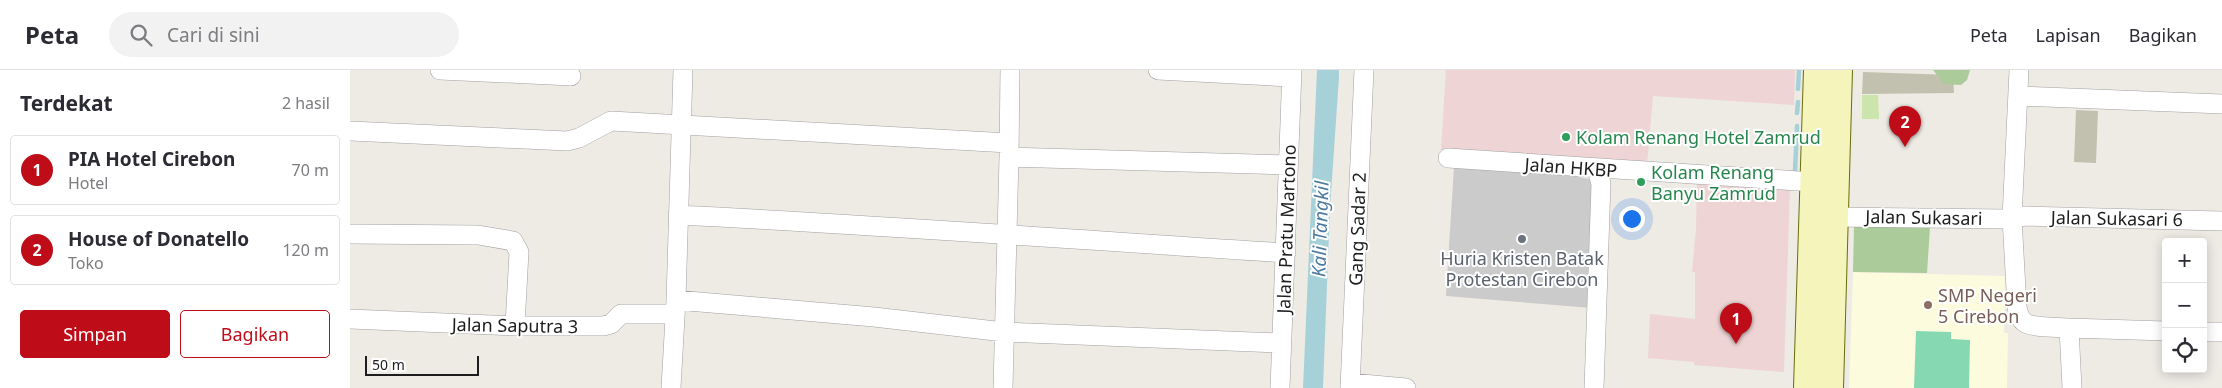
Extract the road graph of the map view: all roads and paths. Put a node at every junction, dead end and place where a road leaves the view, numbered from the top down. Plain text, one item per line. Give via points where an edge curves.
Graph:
1 (440, 70) edge
2 (683, 70) edge
3 (1010, 70) edge
4 (1158, 70) edge
5 (1364, 70) edge
6 (1817, 70) edge
7 (1839, 70) edge
8 (2019, 70) edge
9 (1291, 74) edge
10 (571, 76) dead end
11 (2018, 96) junction
12 (2222, 104) edge
13 (682, 124) junction
14 (350, 131) edge
15 (1010, 150) junction
16 (1448, 158) dead end
17 (1287, 165) junction
18 (1597, 169) junction
19 (1821, 169) junction
20 (678, 215) junction
21 (1835, 216) junction
22 (2012, 218) junction
23 (2222, 221) edge
24 (350, 234) edge
25 (1007, 236) junction
26 (1286, 253) junction
27 (675, 307) junction
28 (350, 318) edge
29 (515, 326) junction
30 (2068, 328) junction
31 (2162, 331) edge
32 (1004, 332) junction
33 (2207, 332) edge
34 (2222, 332) edge
35 (1281, 343) junction
36 (1351, 386) edge
37 (670, 388) edge
38 (1003, 388) edge
39 (1280, 388) edge
40 (1406, 388) edge
41 (1594, 388) edge
42 (1807, 388) edge
43 (1830, 388) edge
44 (2072, 388) edge

1 - 10 street
2 - 13 street
3 - 15 street
4 - 9 street
5 - 36 street, Gang Sadar 2
6 - 19 main road
7 - 19 main road
8 - 11 street
9 - 17 street, Jalan Pratu Martono
11 - 12 street
11 - 22 street
13 - 14 street via 611,121 567,141
13 - 15 street
13 - 20 street
15 - 17 street
15 - 25 street
16 - 18 street, Jalan HKBP
17 - 26 street, Jalan Pratu Martono
18 - 19 street, Jalan HKBP
18 - 41 street via 1601,184
19 - 21 main road
19 - 42 main road
20 - 25 street
20 - 27 street
21 - 22 street, Jalan Sukasari
21 - 43 main road
22 - 23 street, Jalan Sukasari 6
22 - 30 street via 2020,317 2030,325
24 - 29 street via 478,235 513,241 518,252
25 - 26 street
25 - 32 street
26 - 35 street, Jalan Pratu Martono
27 - 29 street, Jalan Saputra 3 via 621,314 611,324 603,326
27 - 32 street, Jalan Saputra 3 via 874,317
27 - 37 street
28 - 29 street, Jalan Saputra 3
30 - 31 street
30 - 44 street
32 - 35 street, Jalan Saputra 3
32 - 38 street
33 - 34 street
35 - 39 street, Jalan Pratu Martono
36 - 40 street

